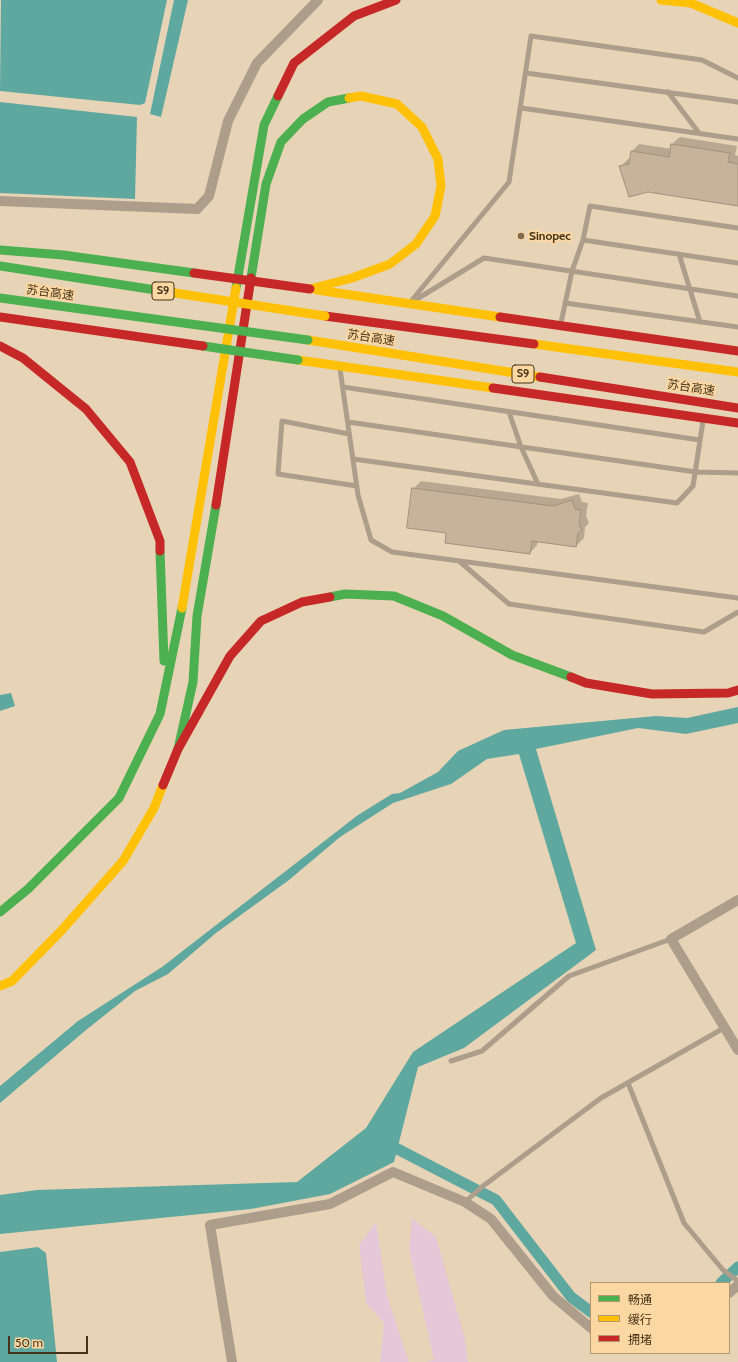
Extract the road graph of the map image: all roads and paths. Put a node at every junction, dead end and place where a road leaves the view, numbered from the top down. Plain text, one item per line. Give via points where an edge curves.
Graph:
1 (318, 0) edge
2 (396, 0) edge
3 (661, 0) edge
4 (695, 0) edge
5 (738, 18) edge
6 (738, 23) edge
7 (526, 73) junction
8 (738, 78) edge
9 (668, 92) junction
10 (738, 102) edge
11 (520, 108) junction
12 (699, 134) junction
13 (738, 139) edge
14 (0, 201) edge
15 (738, 228) edge
16 (583, 240) junction
17 (0, 250) edge
18 (679, 254) junction
19 (738, 263) edge
20 (0, 266) edge
21 (572, 271) junction
22 (310, 289) junction
23 (690, 289) junction
24 (738, 296) edge
25 (0, 298) edge
26 (565, 303) junction
27 (409, 304) junction
28 (0, 317) edge
29 (700, 322) junction
30 (561, 326) junction
31 (738, 328) edge
32 (0, 346) edge
33 (738, 351) edge
34 (340, 366) junction
35 (738, 372) edge
36 (343, 387) junction
37 (738, 408) edge
38 (509, 412) junction
39 (704, 418) junction
40 (348, 422) junction
41 (738, 423) edge
42 (349, 434) junction
43 (700, 440) junction
44 (520, 447) junction
45 (353, 459) junction
46 (696, 472) junction
47 (738, 473) edge
48 (538, 484) junction
49 (357, 486) junction
50 (458, 561) junction
51 (738, 598) edge
52 (738, 612) edge
53 (738, 690) edge
54 (165, 691) junction
55 (178, 749) junction
56 (738, 900) edge
57 (0, 912) edge
58 (671, 939) junction
59 (0, 986) edge
60 (724, 1028) junction
61 (738, 1050) edge
62 (451, 1061) dead end
63 (628, 1083) junction
64 (465, 1202) junction
65 (738, 1281) edge
66 (738, 1285) edge
67 (730, 1292) edge
68 (590, 1327) edge
69 (232, 1362) edge

1 - 14 street via 257,63 228,121 209,196 197,209
2 - 54 main road via 354,16 294,63 264,125 182,611
3 - 6 main road via 691,3
4 - 5 street
7 - 8 lane via 532,36 702,60
7 - 9 lane
7 - 11 lane
9 - 10 lane
9 - 12 lane
11 - 12 lane
11 - 27 lane via 509,182
12 - 13 lane
15 - 16 lane via 590,206
16 - 18 lane
16 - 21 lane
17 - 22 main road, bridge via 63,255
18 - 19 lane
18 - 23 lane
20 - 35 main road, 苏台高速 / S9, bridge via 325,316
21 - 23 lane
21 - 26 lane
21 - 27 lane via 484,258
22 - 27 main road
22 - 55 main road via 352,278 390,264 416,244 435,216 442,186 438,159 422,127 397,104 361,96 328,102 303,119 281,142 266,184 197,616 193,682
23 - 24 lane
23 - 29 lane
25 - 37 main road, 苏台高速 / S9, bridge via 308,340
26 - 29 lane
26 - 30 lane
27 - 30 main road
28 - 34 main road, bridge
29 - 31 lane
30 - 33 main road
32 - 54 main road via 23,358 86,409 130,462 160,541
34 - 36 lane
34 - 39 main road
36 - 38 lane
36 - 40 lane
38 - 43 lane
38 - 44 lane
39 - 41 main road
39 - 43 lane
40 - 42 lane
40 - 44 lane
42 - 45 lane
42 - 49 lane via 282,421 278,474
43 - 46 lane
44 - 46 lane
44 - 48 lane
45 - 48 lane
45 - 49 lane
46 - 47 lane
46 - 48 lane via 693,486 676,503
49 - 50 lane via 371,540 392,552
50 - 51 lane
50 - 52 lane via 509,604 704,632
53 - 55 main road via 728,693 652,694 586,683 512,655 443,616 394,596 345,594 302,602 261,621 230,656
54 - 57 main road via 160,714 119,798 28,889
55 - 59 main road via 154,808 123,861 61,931 12,981
56 - 58 street
58 - 60 street
58 - 62 lane via 569,976 482,1051
60 - 61 street
60 - 63 lane
63 - 64 lane via 601,1098
63 - 65 lane via 684,1223 723,1270
64 - 68 street via 491,1219 553,1296
64 - 69 street via 393,1172 330,1204 210,1225
66 - 67 street

